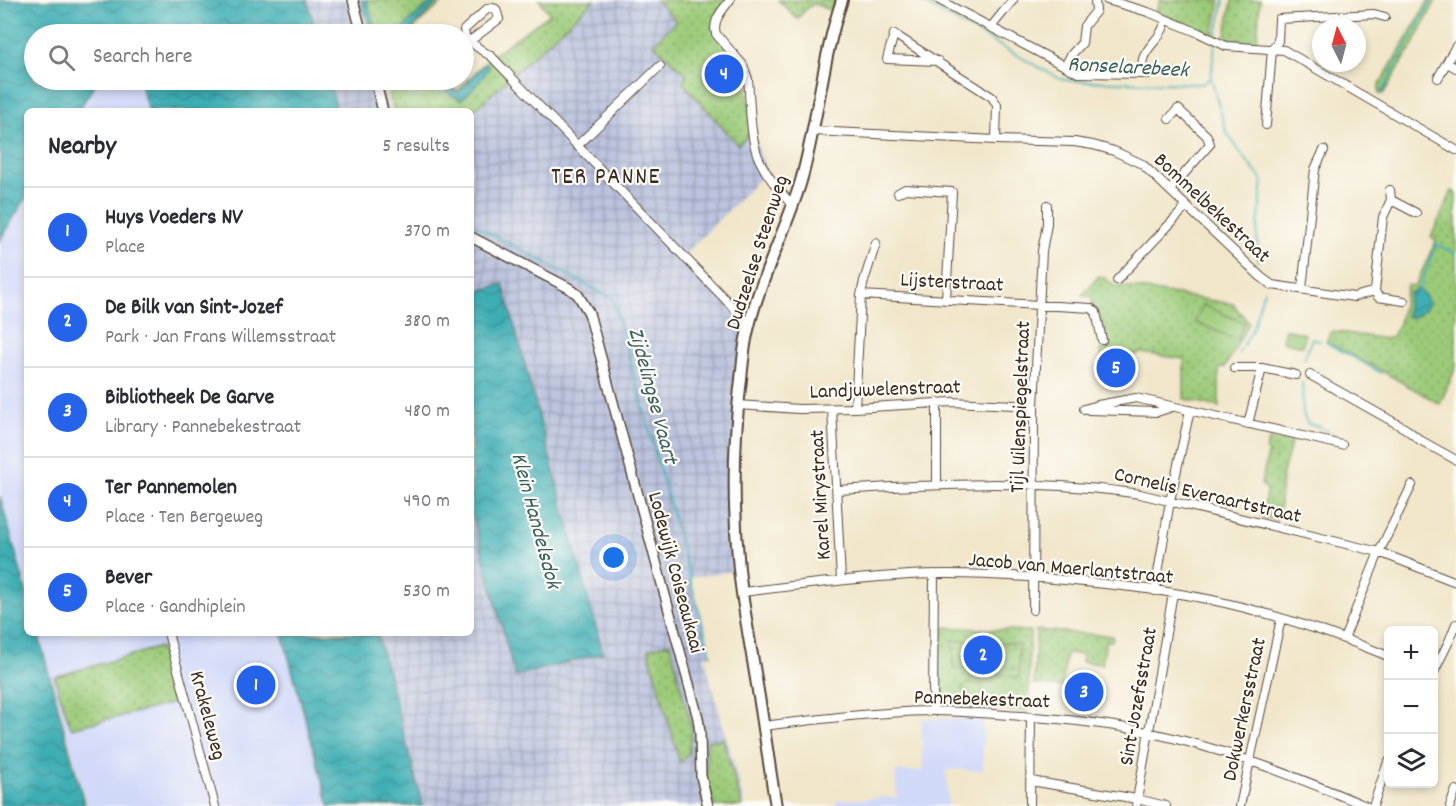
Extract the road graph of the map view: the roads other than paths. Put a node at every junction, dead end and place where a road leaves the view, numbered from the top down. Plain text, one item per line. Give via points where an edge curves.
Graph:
1 (353, 0) edge
2 (730, 0) edge
3 (842, 0) edge
4 (939, 0) edge
5 (1013, 0) edge
6 (1095, 0) edge
7 (1107, 0) edge
8 (1385, 17) dead end
9 (359, 24) edge
10 (471, 24) edge
11 (1164, 26) dead end
12 (991, 27) junction
13 (474, 38) edge
14 (474, 44) edge
15 (1456, 46) edge
16 (1272, 49) junction
17 (938, 61) junction
18 (1447, 63) junction
19 (660, 66) dead end
20 (1065, 66) junction
21 (1456, 68) edge
22 (1438, 78) dead end
23 (378, 90) edge
24 (382, 108) edge
25 (1169, 118) dead end
26 (1266, 125) dead end
27 (813, 131) junction
28 (996, 140) junction
29 (577, 146) junction
30 (1324, 150) dead end
31 (1456, 150) edge
32 (1170, 190) junction
33 (1390, 190) dead end
34 (898, 193) dead end
35 (1391, 200) junction
36 (792, 206) junction
37 (1047, 206) dead end
38 (1186, 207) junction
39 (1416, 213) dead end
40 (474, 239) edge
41 (876, 243) dead end
42 (1117, 280) dead end
43 (1302, 289) junction
44 (1376, 291) junction
45 (861, 295) junction
46 (946, 299) junction
47 (1404, 301) dead end
48 (1040, 304) junction
49 (750, 326) junction
50 (1102, 340) dead end
51 (1234, 368) dead end
52 (1262, 368) junction
53 (1296, 375) dead end
54 (1310, 375) dead end
55 (937, 404) junction
56 (738, 405) junction
57 (1034, 406) junction
58 (1174, 406) junction
59 (855, 408) junction
60 (832, 409) junction
61 (1190, 410) junction
62 (1248, 424) junction
63 (1342, 445) dead end
64 (1456, 460) edge
65 (937, 484) junction
66 (1034, 485) junction
67 (1412, 485) dead end
68 (837, 490) junction
69 (1170, 501) junction
70 (1379, 552) junction
71 (934, 574) junction
72 (1033, 577) junction
73 (841, 580) junction
74 (1456, 582) edge
75 (1155, 591) junction
76 (743, 592) junction
77 (1173, 593) junction
78 (1033, 610) dead end
79 (1281, 619) junction
80 (1456, 624) edge
81 (169, 636) edge
82 (1344, 639) junction
83 (1384, 654) edge
84 (1438, 664) edge
85 (933, 711) junction
86 (1031, 717) junction
87 (764, 726) junction
88 (1149, 732) junction
89 (1250, 761) junction
90 (1384, 776) edge
91 (1031, 781) junction
92 (1456, 790) edge
93 (1137, 802) edge
94 (215, 806) edge
95 (708, 806) edge
96 (776, 806) edge
97 (1030, 806) edge
98 (1166, 806) edge
99 (1240, 806) edge
100 (1366, 806) edge
101 (1373, 806) edge
102 (1450, 806) edge

1 - 9 street
2 - 36 street via 716,21 716,34 746,71 758,159
3 - 27 main road, Dudzeelse Steenweg
4 - 12 street
5 - 12 street
6 - 20 street via 1096,11 1084,26 1082,43
7 - 16 street via 1148,12 1226,46
8 - 16 street via 1374,14 1279,19 1278,40
10 - 13 street via 487,9 496,9 499,19
11 - 20 street via 1145,54 1145,74 1078,73
12 - 20 street
14 - 29 street via 491,56
15 - 18 street
16 - 26 street
16 - 31 street via 1284,50
17 - 17 street via 929,56 894,34 887,59
17 - 28 street via 992,97 997,105
18 - 21 street
18 - 22 street
19 - 29 street
23 - 24 street
25 - 32 street via 1178,109 1207,136 1210,144
27 - 28 street, Bommelbekestraat
27 - 36 main road, Dudzeelse Steenweg
28 - 32 street, Bommelbekestraat via 1074,142 1114,151 1142,164
29 - 49 street
30 - 43 street via 1315,169
32 - 38 street, Bommelbekestraat
33 - 35 street
34 - 46 street via 905,189 952,192
35 - 39 street
35 - 44 street via 1383,218
36 - 49 main road, Dudzeelse Steenweg
37 - 48 street, Tijl Uilenspiegelstraat
38 - 42 street
38 - 43 street, Bommelbekestraat via 1272,285
40 - 95 street, Lodewijk Coiseaukaai via 569,288 589,313 698,718 701,776
41 - 45 street
43 - 44 street, Bommelbekestraat via 1354,297
44 - 47 street via 1378,297
45 - 46 street, Lijsterstraat
45 - 59 street
46 - 48 street, Lijsterstraat
48 - 50 street, Lijsterstraat via 1091,308 1096,312
48 - 57 street, Tijl Uilenspiegelstraat
49 - 56 main road, Dudzeelse Steenweg
51 - 52 street
52 - 53 street
52 - 62 street
54 - 64 street
55 - 57 street, Landjuwelenstraat
55 - 59 street, Landjuwelenstraat
55 - 65 street
56 - 60 street, Landjuwelenstraat
56 - 76 main road, Dudzeelse Steenweg via 734,496
57 - 66 street, Tijl Uilenspiegelstraat
58 - 58 street via 1156,412 1084,410 1136,398
58 - 61 street
59 - 60 street, Landjuwelenstraat
60 - 68 street, Karel Mirystraat
61 - 62 street
61 - 69 street
62 - 63 street
65 - 66 street, Cornelis Everaartstraat
65 - 68 street, Cornelis Everaartstraat
66 - 69 street, Cornelis Everaartstraat via 1102,488
66 - 72 street, Tijl Uilenspiegelstraat
67 - 70 street
68 - 73 street, Karel Mirystraat
69 - 70 street, Cornelis Everaartstraat
69 - 75 street
70 - 74 street, Cornelis Everaartstraat
70 - 82 street
71 - 72 street, Jacob van Maerlantstraat
71 - 73 street, Jacob van Maerlantstraat
71 - 85 street
72 - 75 street, Jacob van Maerlantstraat
72 - 78 street, Tijl Uilenspiegelstraat
73 - 76 street, Jacob van Maerlantstraat
75 - 77 street, Jacob van Maerlantstraat
76 - 87 main road, Dudzeelse Steenweg
77 - 79 street, Jacob van Maerlantstraat
77 - 88 street, Sint-Jozefsstraat
79 - 82 street, Jacob van Maerlantstraat
79 - 89 street, Dokwerkersstraat
80 - 84 street
81 - 94 street, Krakeleweg
82 - 83 street, Jacob van Maerlantstraat
85 - 86 street, Pannebekestraat
85 - 87 street, Pannebekestraat
86 - 88 street, Pannebekestraat
86 - 91 street
87 - 96 main road, Dudzeelse Steenweg
88 - 89 street, Pannebekestraat
88 - 93 street, Sint-Jozefsstraat
89 - 99 street, Dokwerkersstraat
89 - 100 street, Pannebekestraat
90 - 101 street
91 - 93 street
91 - 97 street
92 - 102 street
93 - 98 street

